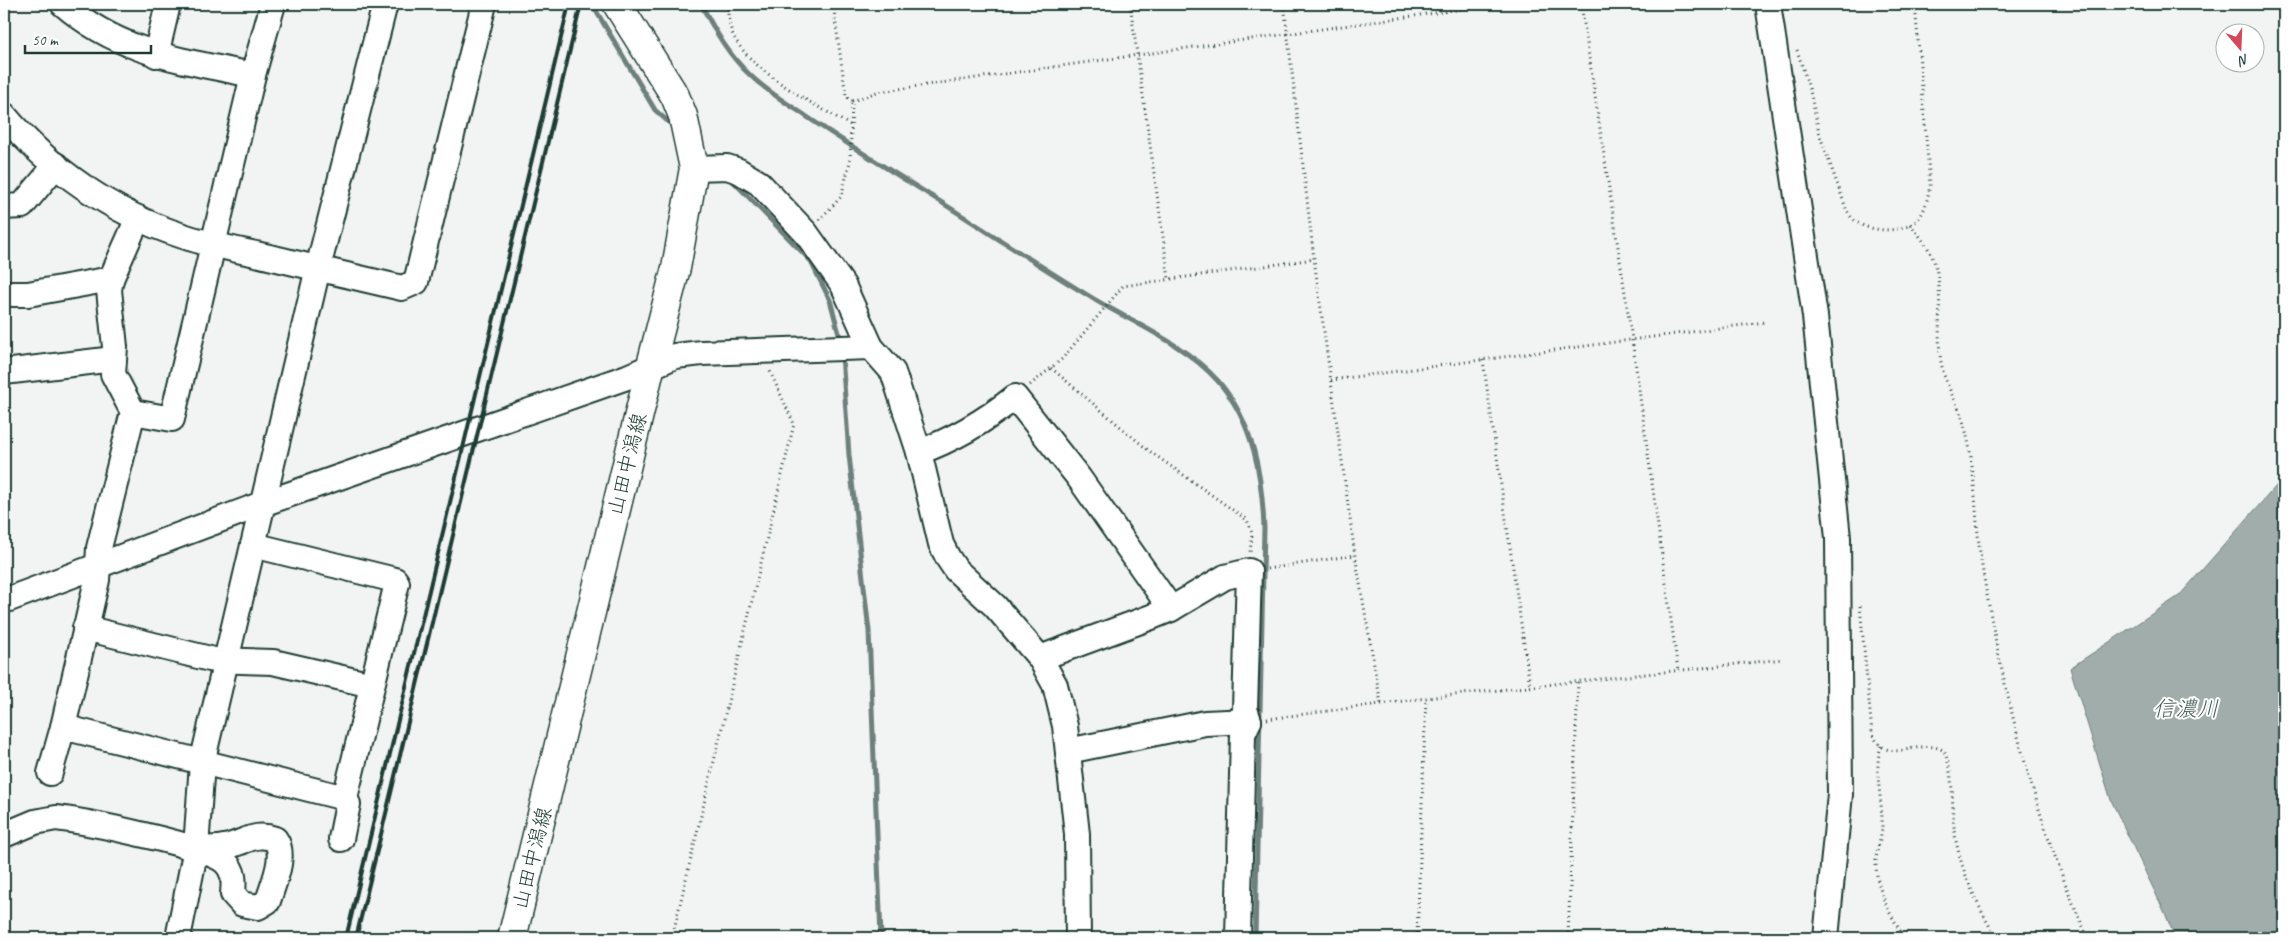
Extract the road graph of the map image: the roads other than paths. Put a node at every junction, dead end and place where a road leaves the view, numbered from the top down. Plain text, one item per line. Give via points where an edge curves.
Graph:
1 (63, 4) edge
2 (168, 4) edge
3 (273, 4) edge
4 (385, 4) edge
5 (484, 4) edge
6 (616, 4) edge
7 (1768, 4) edge
8 (156, 55) junction
9 (253, 75) junction
10 (4, 114) edge
11 (56, 164) junction
12 (694, 168) junction
13 (4, 207) edge
14 (138, 218) junction
15 (213, 244) junction
16 (318, 268) junction
17 (111, 279) junction
18 (4, 294) edge
19 (870, 346) junction
20 (114, 359) junction
21 (651, 365) junction
22 (4, 372) edge
23 (132, 412) junction
24 (919, 452) junction
25 (262, 504) junction
26 (253, 546) junction
27 (98, 564) junction
28 (4, 601) edge
29 (1171, 609) junction
30 (85, 628) junction
31 (1040, 658) junction
32 (225, 660) junction
33 (372, 685) junction
34 (1259, 720) junction
35 (64, 727) junction
36 (1068, 752) junction
37 (202, 763) junction
38 (50, 773) dead end
39 (345, 798) junction
40 (4, 835) edge
41 (341, 839) dead end
42 (196, 848) junction
43 (178, 938) edge
44 (512, 938) edge
45 (1078, 938) edge
46 (1238, 938) edge
47 (1826, 938) edge

1 - 8 street via 108,36
2 - 8 street
3 - 9 street
4 - 16 street
5 - 16 street via 416,282 402,288
6 - 12 main road, 山田中潟線 via 674,96 683,116
7 - 47 street via 1815,316 1838,538 1840,794
8 - 9 street
9 - 15 street
10 - 11 street via 36,150
11 - 13 street via 22,206
11 - 14 street via 83,186
12 - 19 street via 727,167 759,183 806,234 843,285
12 - 21 main road, 山田中潟線 via 673,278
14 - 15 street
14 - 17 street
15 - 16 street
15 - 23 street via 172,419
16 - 25 street
17 - 18 street via 28,294
17 - 20 street via 108,290
19 - 21 street via 675,356
19 - 24 street via 893,372
20 - 22 street
20 - 23 street via 113,374
21 - 25 street via 617,380
21 - 44 main road, 山田中潟線
23 - 27 street via 99,548
24 - 29 street via 969,431 1015,397 1078,478
24 - 31 street via 941,544 948,558
25 - 26 street
25 - 27 street
26 - 32 street
26 - 33 street via 395,580 397,583
27 - 28 street
27 - 30 street
29 - 31 street
29 - 34 street via 1225,577 1249,571 1245,709
30 - 32 street
30 - 35 street
31 - 36 street via 1060,703
32 - 33 street via 273,662
32 - 37 street
33 - 39 street
34 - 36 street via 1205,723
34 - 46 street via 1243,734
35 - 37 street
35 - 38 street
36 - 45 street via 1077,834
37 - 39 street
37 - 42 street
39 - 41 street via 348,804
40 - 42 street via 35,822 56,818
42 - 43 street

